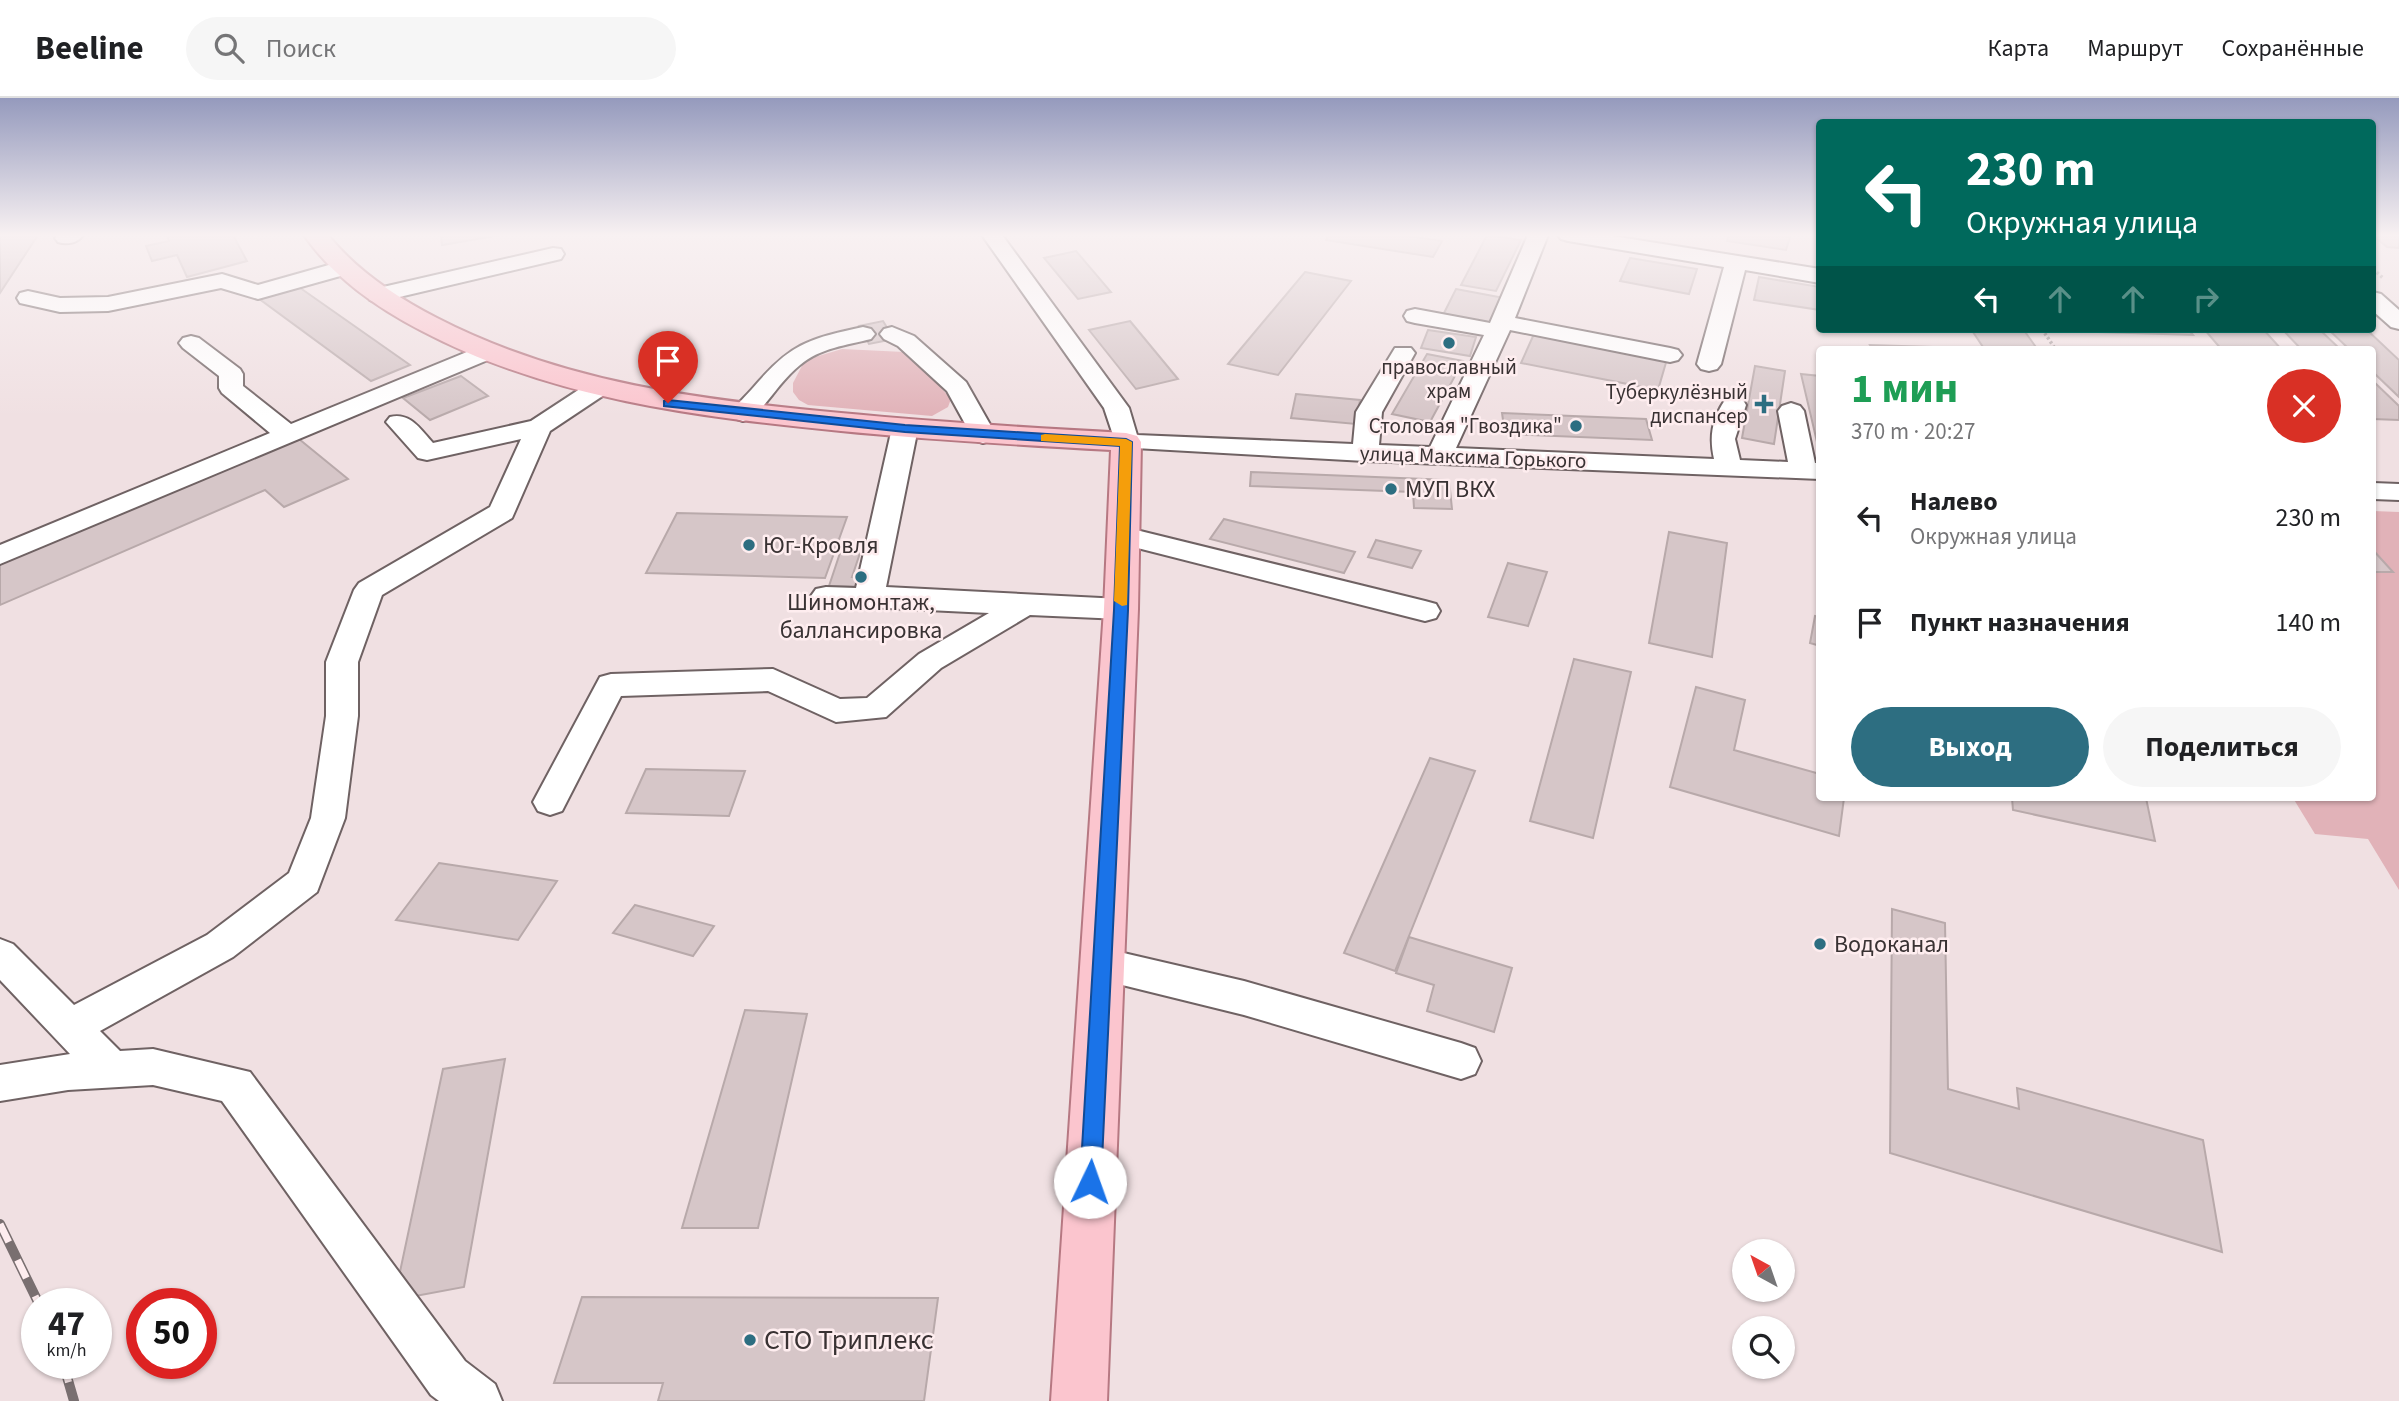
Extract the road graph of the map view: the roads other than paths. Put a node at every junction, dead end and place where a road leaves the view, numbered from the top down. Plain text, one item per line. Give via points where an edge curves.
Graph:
1 (149, 296) edge
2 (379, 296) edge
3 (1036, 296) edge
4 (1513, 296) edge
5 (1727, 296) edge
6 (28, 298) dead end
7 (2381, 302) edge
8 (1416, 316) dead end
9 (2399, 322) edge
10 (1500, 326) junction
11 (863, 334) dead end
12 (891, 334) dead end
13 (191, 343) dead end
14 (487, 352) junction
15 (1403, 353) dead end
16 (1670, 355) dead end
17 (1709, 364) dead end
18 (598, 388) junction
19 (1734, 405) dead end
20 (1791, 411) dead end
21 (743, 413) junction
22 (399, 422) dead end
23 (540, 427) junction
24 (905, 428) junction
25 (288, 435) junction
26 (983, 435) junction
27 (1126, 442) junction
28 (1365, 453) junction
29 (1438, 456) junction
30 (1729, 467) junction
31 (1812, 470) edge
32 (2376, 491) edge
33 (2399, 492) edge
34 (1124, 536) junction
35 (0, 555) edge
36 (826, 596) dead end
37 (889, 599) junction
38 (1024, 605) junction
39 (1121, 610) junction
40 (1425, 611) dead end
41 (550, 802) dead end
42 (0, 955) edge
43 (1102, 964) junction
44 (70, 1027) junction
45 (1461, 1061) dead end
46 (111, 1069) junction
47 (0, 1083) edge
48 (478, 1401) edge
49 (1079, 1401) edge

1 - 6 street via 108,304 60,305
2 - 14 main road via 438,331
3 - 27 street via 1116,408
4 - 10 street
5 - 17 street
7 - 9 street
8 - 10 street
10 - 16 street
10 - 29 street
11 - 21 street via 792,358
12 - 26 street via 906,341 957,387
13 - 25 street via 231,374 231,388
14 - 18 main road
14 - 25 street
15 - 28 street via 1369,412
18 - 21 main road
18 - 23 street
19 - 30 street via 1722,439
20 - 31 street
21 - 24 main road
22 - 23 street via 427,452
23 - 44 street via 502,512 369,590 342,662 342,716 328,818 304,882 220,946
24 - 26 main road
24 - 37 street via 870,592
25 - 35 street
26 - 27 main road
27 - 28 street, улица Максима Горького
27 - 34 main road
28 - 29 street, улица Максима Горького
29 - 30 street, улица Максима Горького
30 - 31 street, улица Максима Горького
32 - 33 street
34 - 39 main road
34 - 40 street
36 - 37 street
37 - 38 street
38 - 39 street
38 - 41 street via 930,661 875,709 836,711 774,680 611,685
39 - 43 main road
42 - 44 street
43 - 45 street via 1244,998
43 - 49 main road
44 - 46 street
46 - 47 street
46 - 48 street via 153,1067 235,1085 448,1378

